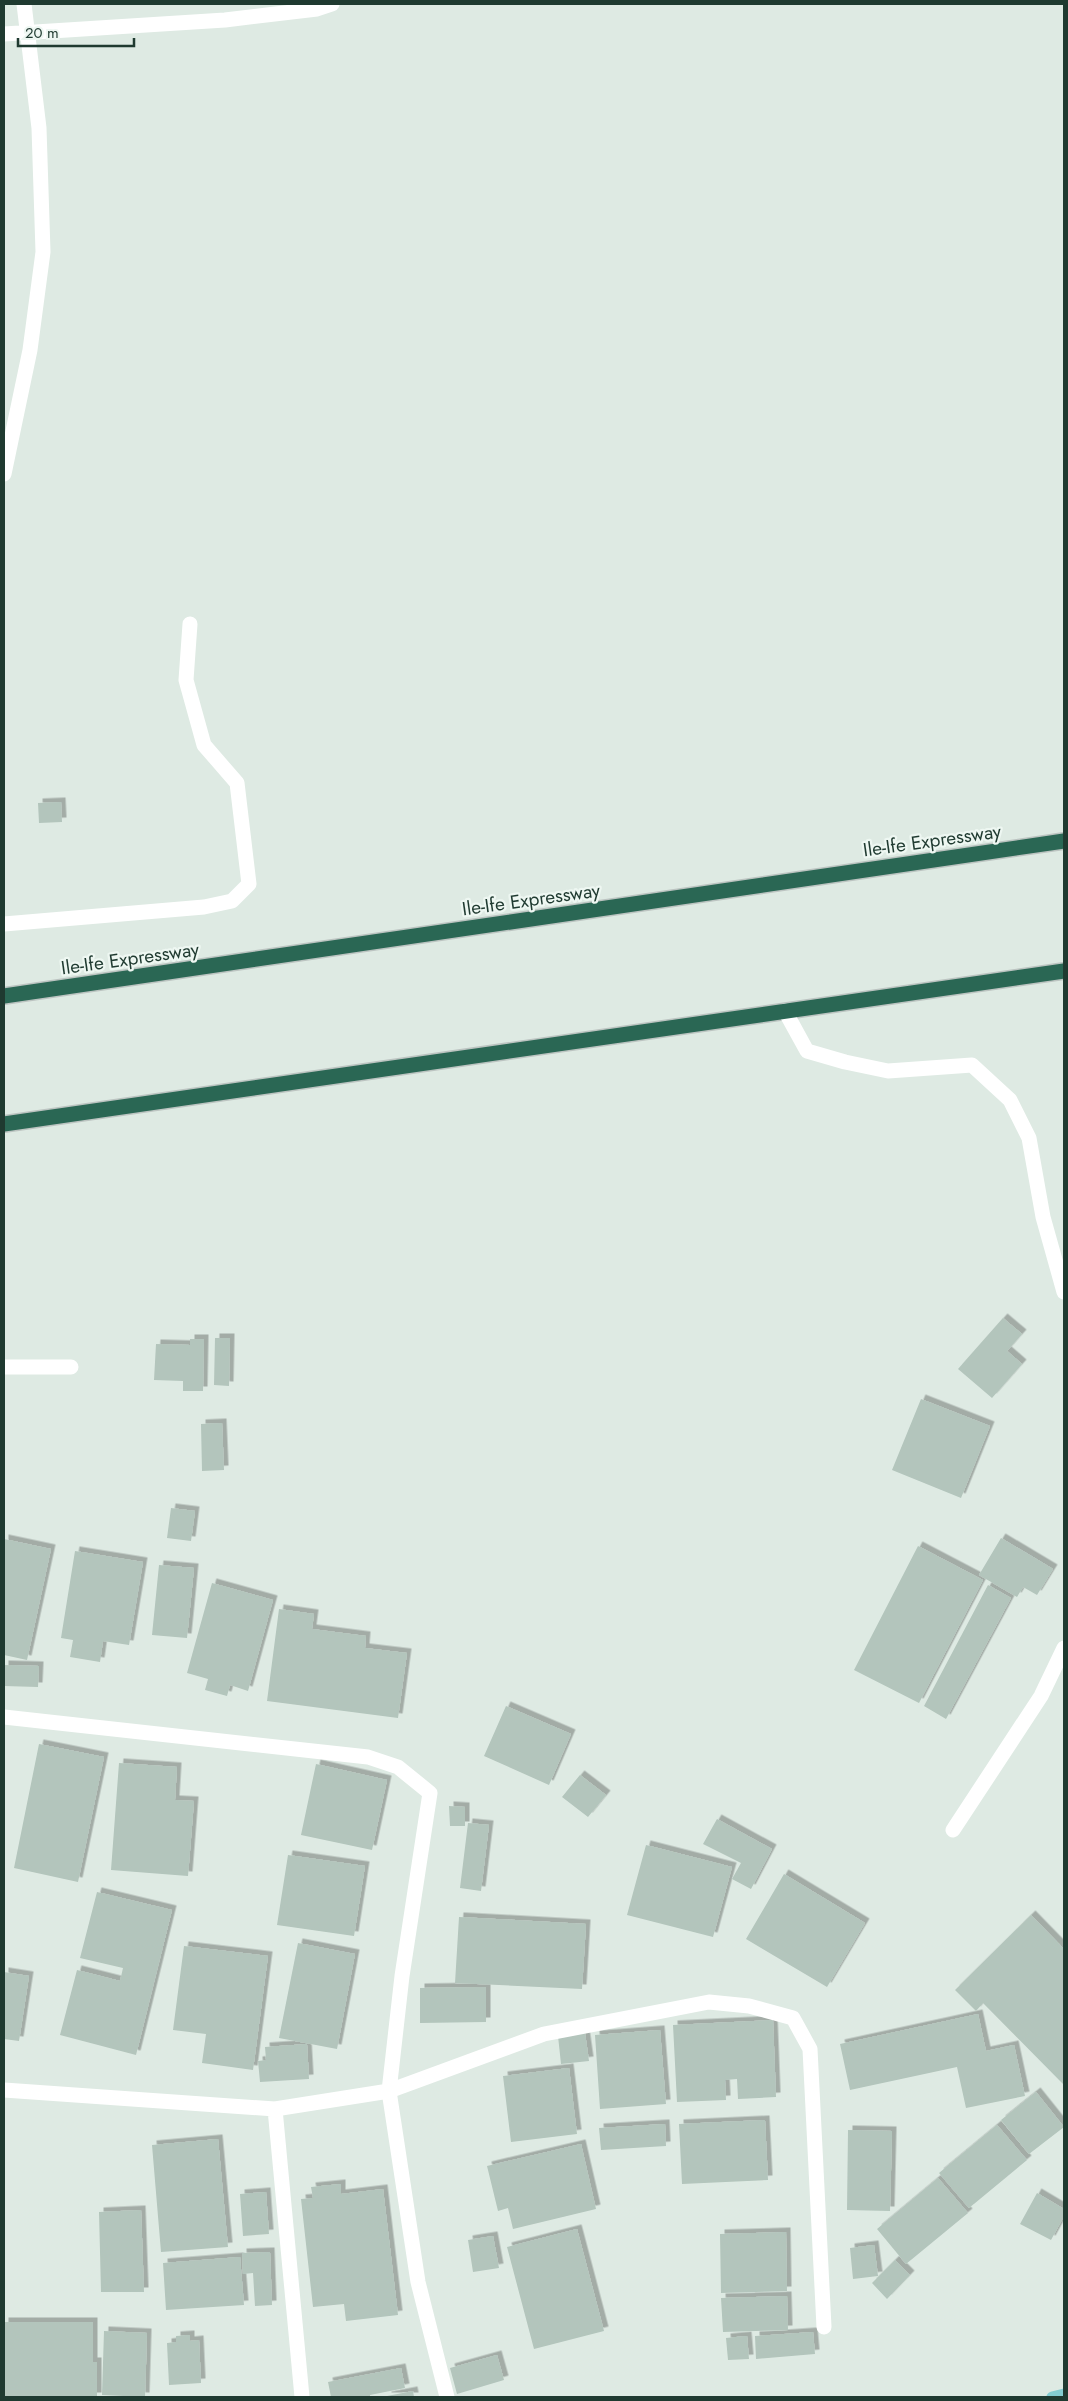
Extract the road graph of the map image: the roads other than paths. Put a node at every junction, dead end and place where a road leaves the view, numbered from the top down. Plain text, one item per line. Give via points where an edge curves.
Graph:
1 (24, 4) edge
2 (332, 4) edge
3 (29, 32) junction
4 (4, 34) edge
5 (4, 474) edge
6 (190, 624) dead end
7 (1064, 840) edge
8 (4, 924) edge
9 (1064, 971) edge
10 (4, 996) edge
11 (785, 1011) junction
12 (4, 1124) edge
13 (1064, 1292) edge
14 (4, 1367) edge
15 (71, 1368) dead end
16 (1064, 1648) edge
17 (4, 1717) edge
18 (953, 1830) dead end
19 (4, 2090) edge
20 (389, 2091) junction
21 (275, 2109) junction
22 (824, 2327) dead end
23 (302, 2397) edge
24 (447, 2397) edge

1 - 3 street
2 - 3 street via 317,10 225,20
3 - 4 street
3 - 5 street via 39,128 43,252 30,350
6 - 8 street via 186,680 204,745 238,783 250,884 232,901 204,907
7 - 10 highway, Ile-Ife Expressway
9 - 11 highway
11 - 12 highway
11 - 13 street via 807,1051 888,1070 972,1065 1010,1100 1029,1138 1043,1216
14 - 15 street
16 - 18 street via 1041,1696
17 - 20 street via 368,1757 398,1768 430,1793 402,1976
19 - 21 street
20 - 21 street
20 - 22 street via 544,2034 708,2002 749,2006 793,2018 810,2049
20 - 24 street via 418,2282
21 - 23 street

